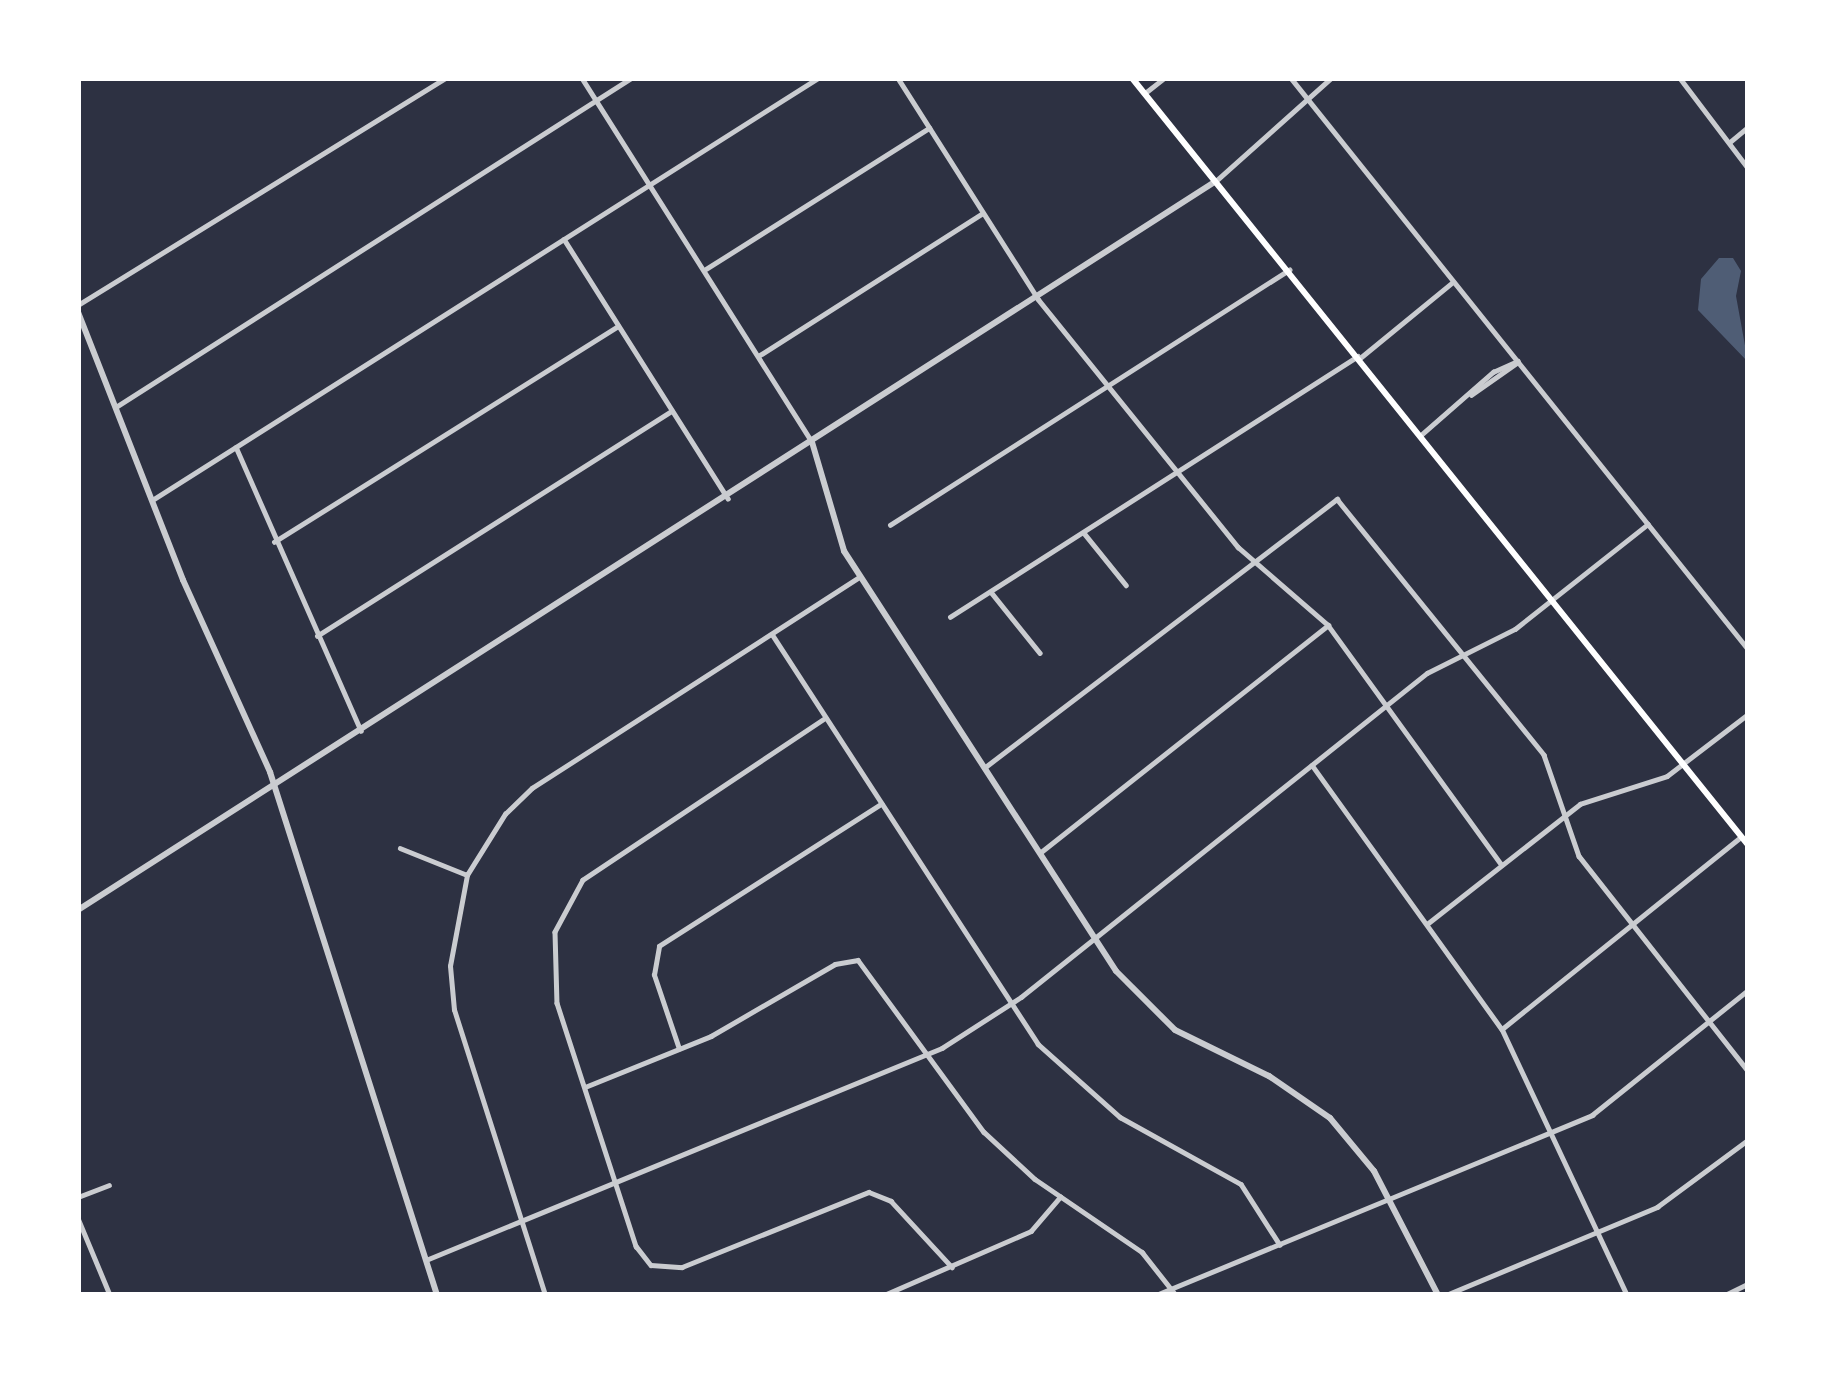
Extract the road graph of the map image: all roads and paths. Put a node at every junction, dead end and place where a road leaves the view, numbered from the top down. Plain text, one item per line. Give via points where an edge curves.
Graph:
1 (446, 78) edge
2 (582, 78) edge
3 (631, 78) edge
4 (818, 78) edge
5 (898, 78) edge
6 (1132, 78) edge
7 (1164, 78) edge
8 (1291, 78) edge
9 (1331, 78) edge
10 (1680, 78) edge
11 (1145, 93) junction
12 (1308, 99) junction
13 (596, 100) junction
14 (1748, 127) edge
15 (929, 128) junction
16 (1730, 142) junction
17 (1748, 168) edge
18 (1217, 180) junction
19 (649, 185) junction
20 (983, 213) junction
21 (563, 239) junction
22 (704, 270) junction
23 (1289, 270) junction
24 (1454, 282) junction
25 (1038, 299) junction
26 (78, 308) edge
27 (618, 326) junction
28 (758, 356) junction
29 (1359, 357) junction
30 (1518, 361) junction
31 (1107, 387) junction
32 (1471, 395) junction
33 (116, 407) junction
34 (672, 410) junction
35 (1421, 435) junction
36 (812, 442) junction
37 (236, 447) junction
38 (1176, 473) junction
39 (728, 498) junction
40 (152, 500) junction
41 (1648, 524) junction
42 (890, 525) dead end
43 (1084, 532) junction
44 (274, 542) junction
45 (1250, 559) junction
46 (860, 577) junction
47 (1126, 585) dead end
48 (991, 591) junction
49 (1552, 599) junction
50 (950, 616) dead end
51 (1328, 625) junction
52 (772, 633) junction
53 (316, 636) junction
54 (1748, 649) edge
55 (1040, 653) dead end
56 (1464, 655) junction
57 (1388, 705) junction
58 (1748, 714) edge
59 (826, 718) junction
60 (361, 731) junction
61 (1312, 766) junction
62 (1685, 766) junction
63 (984, 768) junction
64 (273, 788) junction
65 (881, 804) junction
66 (1568, 813) junction
67 (1742, 837) junction
68 (1748, 845) edge
69 (400, 848) dead end
70 (1039, 854) junction
71 (1502, 865) junction
72 (467, 875) junction
73 (78, 910) edge
74 (1427, 924) junction
75 (1632, 925) junction
76 (1094, 940) junction
77 (1748, 990) edge
78 (1011, 1004) junction
79 (1708, 1022) junction
80 (1502, 1029) junction
81 (679, 1049) junction
82 (927, 1055) junction
83 (1748, 1071) edge
84 (585, 1087) junction
85 (1546, 1135) junction
86 (1748, 1140) edge
87 (616, 1184) junction
88 (109, 1185) dead end
89 (78, 1197) edge
90 (1060, 1197) junction
91 (1390, 1200) junction
92 (78, 1218) edge
93 (521, 1222) junction
94 (1595, 1233) junction
95 (1280, 1245) junction
96 (425, 1260) junction
97 (952, 1267) junction
98 (1748, 1284) edge
99 (1174, 1292) edge
100 (110, 1295) edge
101 (436, 1295) edge
102 (545, 1295) edge
103 (884, 1295) edge
104 (1156, 1295) edge
105 (1442, 1295) edge
106 (1627, 1295) edge
107 (1725, 1295) edge

1 - 26 street
2 - 13 street
3 - 13 street
4 - 19 street
5 - 15 street
6 - 11 main road
7 - 11 street
8 - 12 street
9 - 12 street
10 - 16 street
11 - 18 main road
12 - 18 street
12 - 24 street
13 - 19 street
13 - 33 street
14 - 16 street
15 - 20 street
15 - 22 street
16 - 17 street
18 - 23 main road
18 - 25 street
19 - 21 street
19 - 22 street
20 - 25 street
20 - 28 street
21 - 27 street
21 - 37 street
22 - 28 street
23 - 29 main road
23 - 31 street
24 - 29 street
24 - 30 street
25 - 31 street
25 - 36 street
26 - 33 street
27 - 34 street
27 - 44 street
28 - 36 street
29 - 35 main road
29 - 38 street
30 - 32 street via 1500,382
30 - 32 street via 1493,371
30 - 41 street
31 - 38 street
31 - 42 street
32 - 35 street
33 - 40 street
34 - 39 street
34 - 53 street
35 - 49 main road
36 - 39 street
36 - 46 street via 837,536
37 - 40 street
37 - 44 street
38 - 43 street
38 - 45 street
39 - 60 street
40 - 64 street
41 - 49 street
41 - 54 street
43 - 47 street
43 - 48 street
44 - 53 street
45 - 51 street
45 - 56 street via 1336,499
45 - 63 street
46 - 52 street
46 - 63 street
48 - 50 street
48 - 55 street
49 - 56 street
49 - 62 main road
51 - 57 street
51 - 70 street
52 - 59 street
52 - 72 street via 532,788
53 - 60 street
56 - 57 street
56 - 66 street via 1544,755
57 - 61 street
57 - 71 street
58 - 62 street
59 - 65 street
59 - 84 street via 609,857 572,893 555,932 551,978
60 - 64 street
61 - 74 street
61 - 76 street
62 - 66 street
62 - 67 main road
63 - 70 street
64 - 73 street
64 - 96 street
65 - 78 street
65 - 81 street via 655,952
66 - 71 street
66 - 75 street via 1579,856
67 - 68 main road
67 - 75 street
69 - 72 street
70 - 76 street
71 - 74 street
72 - 93 street via 451,949 454,1010
74 - 80 street
75 - 79 street
75 - 80 street
76 - 78 street
76 - 91 street via 1175,1030 1269,1076 1330,1118
77 - 79 street
78 - 82 street
78 - 95 street via 1093,1098 1241,1184
79 - 83 street
79 - 85 street via 1592,1114
80 - 85 street
81 - 82 street via 748,1019 835,964 858,960
81 - 84 street
82 - 87 street
82 - 90 street via 984,1132
84 - 87 street
85 - 91 street
85 - 94 street
86 - 94 street via 1666,1202
87 - 93 street
87 - 97 street via 642,1256 665,1269 860,1195 891,1201
88 - 89 street
90 - 97 street via 1031,1232
90 - 99 street via 1124,1237
91 - 95 street
91 - 105 street
92 - 100 street
93 - 96 street
93 - 102 street
94 - 105 street
94 - 106 street
95 - 99 street
96 - 101 street
97 - 103 street
98 - 107 street
99 - 104 street

